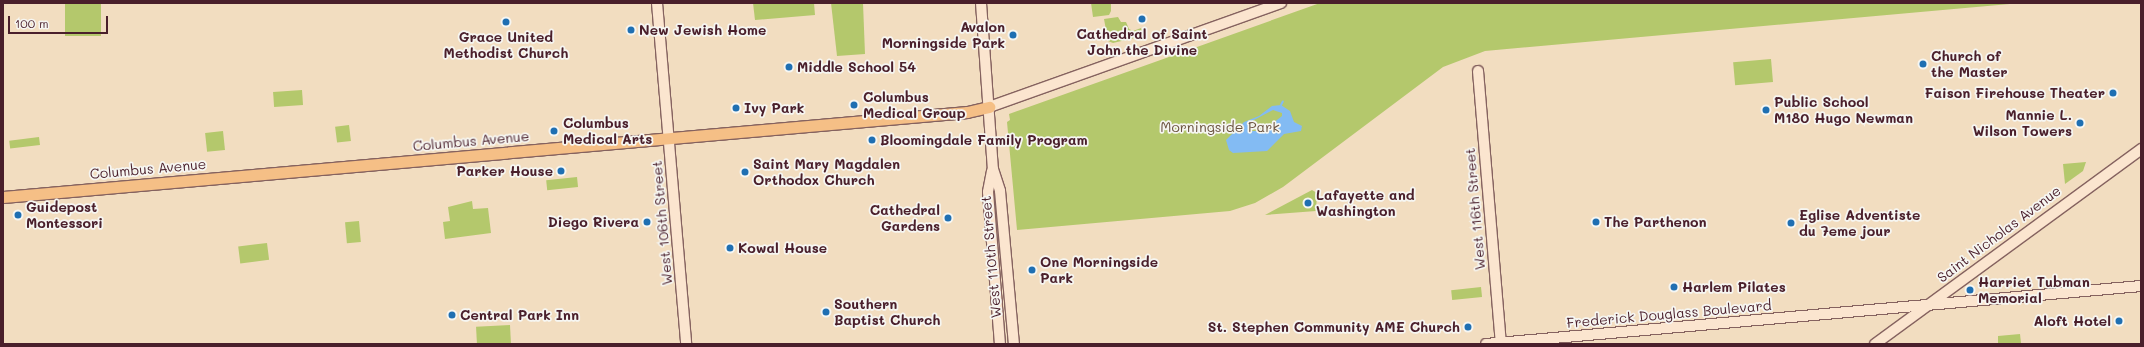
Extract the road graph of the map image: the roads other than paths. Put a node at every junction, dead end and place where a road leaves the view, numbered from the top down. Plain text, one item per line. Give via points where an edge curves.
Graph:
1 (657, 3) edge
2 (981, 3) edge
3 (1281, 3) edge
4 (1478, 71) dead end
5 (989, 107) junction
6 (669, 139) junction
7 (2141, 149) edge
8 (993, 169) junction
9 (3, 197) edge
10 (2141, 286) edge
11 (1926, 306) junction
12 (1501, 343) edge
13 (686, 344) edge
14 (1000, 344) edge
15 (1014, 344) edge
16 (1486, 344) edge
17 (1875, 344) edge

1 - 6 main road, West 106th Street
2 - 5 main road, West 110th Street
3 - 5 main road
4 - 12 main road, West 116th Street
5 - 6 main road, Columbus Avenue via 967,112
5 - 8 main road, West 110th Street
6 - 9 main road, Columbus Avenue
6 - 13 main road, West 106th Street
7 - 11 main road, Saint Nicholas Avenue
8 - 14 main road, West 110th Street via 988,192
8 - 15 main road, West 110th Street via 1000,191
10 - 11 main road, Frederick Douglass Boulevard
11 - 12 main road, Frederick Douglass Boulevard
11 - 17 main road, Saint Nicholas Avenue
12 - 16 main road, Frederick Douglass Boulevard

